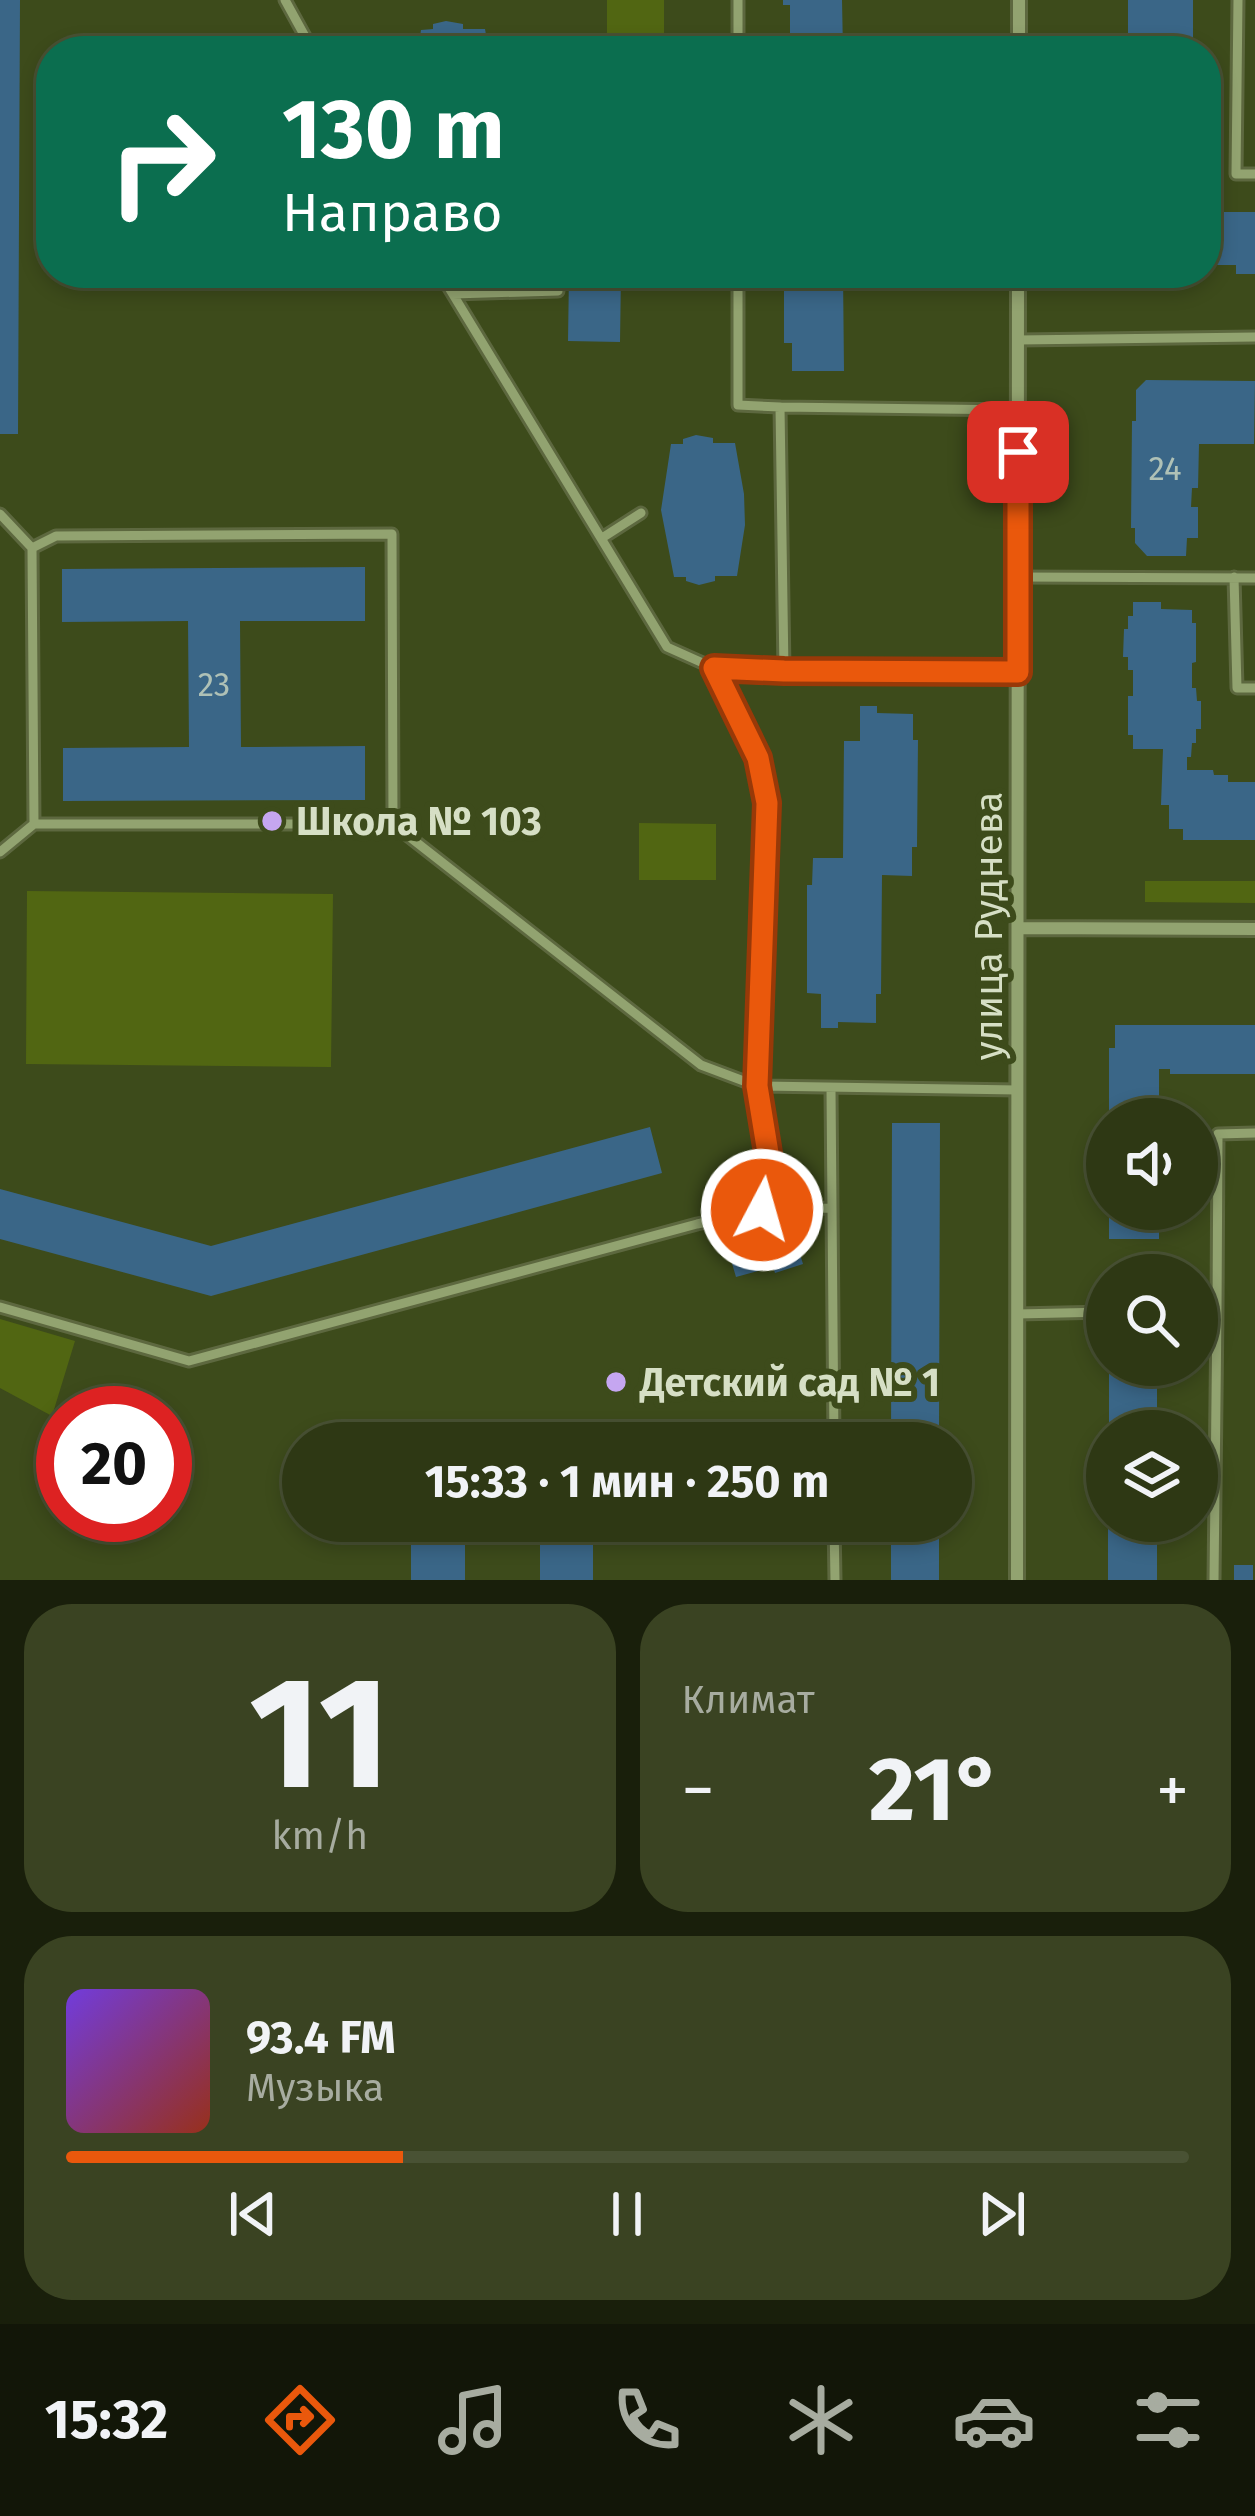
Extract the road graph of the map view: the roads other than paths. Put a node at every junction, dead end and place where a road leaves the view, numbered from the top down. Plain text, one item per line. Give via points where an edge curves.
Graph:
1 (284, 0) edge
2 (738, 0) edge
3 (1019, 0) edge
4 (1238, 0) edge
5 (305, 36) edge
6 (738, 36) edge
7 (1019, 36) edge
8 (1255, 174) edge
9 (449, 288) edge
10 (738, 288) edge
11 (1018, 288) edge
12 (558, 291) dead end
13 (453, 294) junction
14 (1255, 337) edge
15 (1018, 340) junction
16 (780, 407) junction
17 (1018, 410) junction
18 (641, 513) dead end
19 (0, 514) edge
20 (602, 538) junction
21 (32, 548) junction
22 (1018, 577) junction
23 (1234, 578) junction
24 (1255, 578) edge
25 (714, 668) junction
26 (784, 671) junction
27 (1018, 672) junction
28 (1255, 688) edge
29 (34, 824) junction
30 (394, 824) junction
31 (0, 853) edge
32 (1018, 928) junction
33 (1255, 929) edge
34 (757, 1086) junction
35 (831, 1089) junction
36 (1018, 1090) junction
37 (1255, 1133) edge
38 (832, 1208) junction
39 (762, 1210) junction
40 (1217, 1254) edge
41 (0, 1306) edge
42 (1086, 1312) edge
43 (1018, 1314) junction
44 (1216, 1386) edge
45 (834, 1422) edge
46 (834, 1542) edge
47 (835, 1580) edge
48 (1017, 1580) edge
49 (1214, 1580) edge

1 - 5 lane
2 - 6 lane
3 - 7 street
4 - 8 lane via 1236,174
9 - 13 lane
10 - 16 lane via 738,405
11 - 15 street, улица Руднева
12 - 13 lane
13 - 20 lane
14 - 15 lane
15 - 17 street, улица Руднева
16 - 17 lane
16 - 26 lane
17 - 22 street, улица Руднева
18 - 20 lane
19 - 21 lane
20 - 25 lane via 667,646
21 - 29 lane
21 - 30 lane via 56,536 392,534
22 - 23 lane
22 - 27 street, улица Руднева
23 - 24 lane
23 - 28 lane via 1237,688
25 - 26 lane
25 - 34 lane via 758,758 767,803
26 - 27 lane
27 - 32 street, улица Руднева
29 - 30 lane
29 - 31 lane
30 - 34 lane via 701,1065
32 - 33 street
32 - 36 street, улица Руднева
34 - 35 lane
34 - 39 lane via 768,1153
35 - 36 lane
35 - 38 lane
36 - 43 street, улица Руднева
37 - 40 lane via 1218,1134
38 - 39 lane
38 - 45 lane
39 - 41 lane via 189,1361
42 - 43 lane
43 - 48 street, улица Руднева
44 - 49 lane
46 - 47 lane

